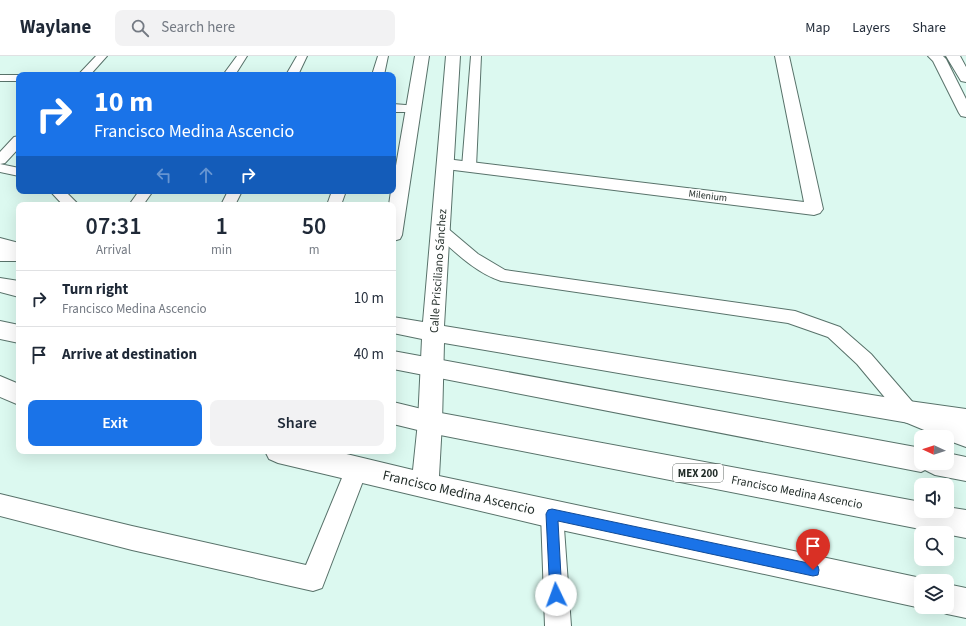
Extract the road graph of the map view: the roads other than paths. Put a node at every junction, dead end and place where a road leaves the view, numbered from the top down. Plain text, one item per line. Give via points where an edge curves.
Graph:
1 (102, 56) edge
2 (242, 56) edge
3 (302, 56) edge
4 (382, 56) edge
5 (422, 56) edge
6 (453, 56) edge
7 (476, 56) edge
8 (782, 56) edge
9 (935, 56) edge
10 (953, 56) edge
11 (87, 72) edge
12 (231, 72) edge
13 (294, 72) edge
14 (379, 72) edge
15 (0, 78) edge
16 (16, 78) edge
17 (966, 78) edge
18 (396, 108) edge
19 (414, 109) junction
20 (966, 113) edge
21 (16, 143) edge
22 (0, 160) edge
23 (446, 164) junction
24 (469, 167) junction
25 (0, 168) edge
26 (16, 171) edge
27 (59, 194) edge
28 (69, 202) edge
29 (396, 217) edge
30 (441, 231) junction
31 (0, 245) edge
32 (16, 249) edge
33 (0, 254) edge
34 (16, 254) edge
35 (0, 285) edge
36 (16, 288) edge
37 (396, 326) edge
38 (0, 330) edge
39 (16, 333) edge
40 (433, 333) junction
41 (396, 361) edge
42 (432, 368) junction
43 (0, 386) edge
44 (0, 393) edge
45 (16, 394) edge
46 (16, 396) edge
47 (909, 412) junction
48 (396, 413) edge
49 (966, 420) edge
50 (430, 422) junction
51 (966, 436) edge
52 (308, 454) edge
53 (359, 459) edge
54 (914, 459) edge
55 (954, 467) edge
56 (966, 469) edge
57 (425, 486) junction
58 (0, 505) edge
59 (552, 514) junction
60 (966, 524) edge
61 (914, 592) edge
62 (954, 600) edge
63 (966, 603) edge
64 (558, 626) edge

1 - 11 lane
2 - 12 lane
3 - 13 lane
4 - 14 lane
5 - 19 main road
6 - 23 main road, Calle Prisciliano Sánchez
7 - 24 lane
8 - 24 main road, Milenium via 814,209
9 - 20 main road via 939,59
10 - 17 main road
15 - 16 lane
18 - 19 lane
19 - 29 main road
21 - 22 lane
23 - 24 main road, Milenium
23 - 30 main road, Calle Prisciliano Sánchez
25 - 26 lane
27 - 28 lane
30 - 40 main road, Calle Prisciliano Sánchez
30 - 47 lane via 472,258 501,275 789,316 834,332 864,359
31 - 32 main road
33 - 34 main road
35 - 36 main road
37 - 40 main road
38 - 39 main road
40 - 42 main road, Calle Prisciliano Sánchez
40 - 47 main road
41 - 42 main road
42 - 50 main road, Calle Prisciliano Sánchez
42 - 54 main road
43 - 45 main road
44 - 46 main road
47 - 49 main road
47 - 51 main road
48 - 50 main road, Francisco Medina Ascencio / MEX 200
50 - 57 main road, Calle Prisciliano Sánchez
50 - 60 main road, Francisco Medina Ascencio / MEX 200
52 - 53 main road, Francisco Medina Ascencio
53 - 57 main road, Francisco Medina Ascencio
53 - 58 lane via 313,579
55 - 56 main road
57 - 59 main road, Francisco Medina Ascencio
59 - 61 main road, Francisco Medina Ascencio
59 - 64 lane
62 - 63 main road

